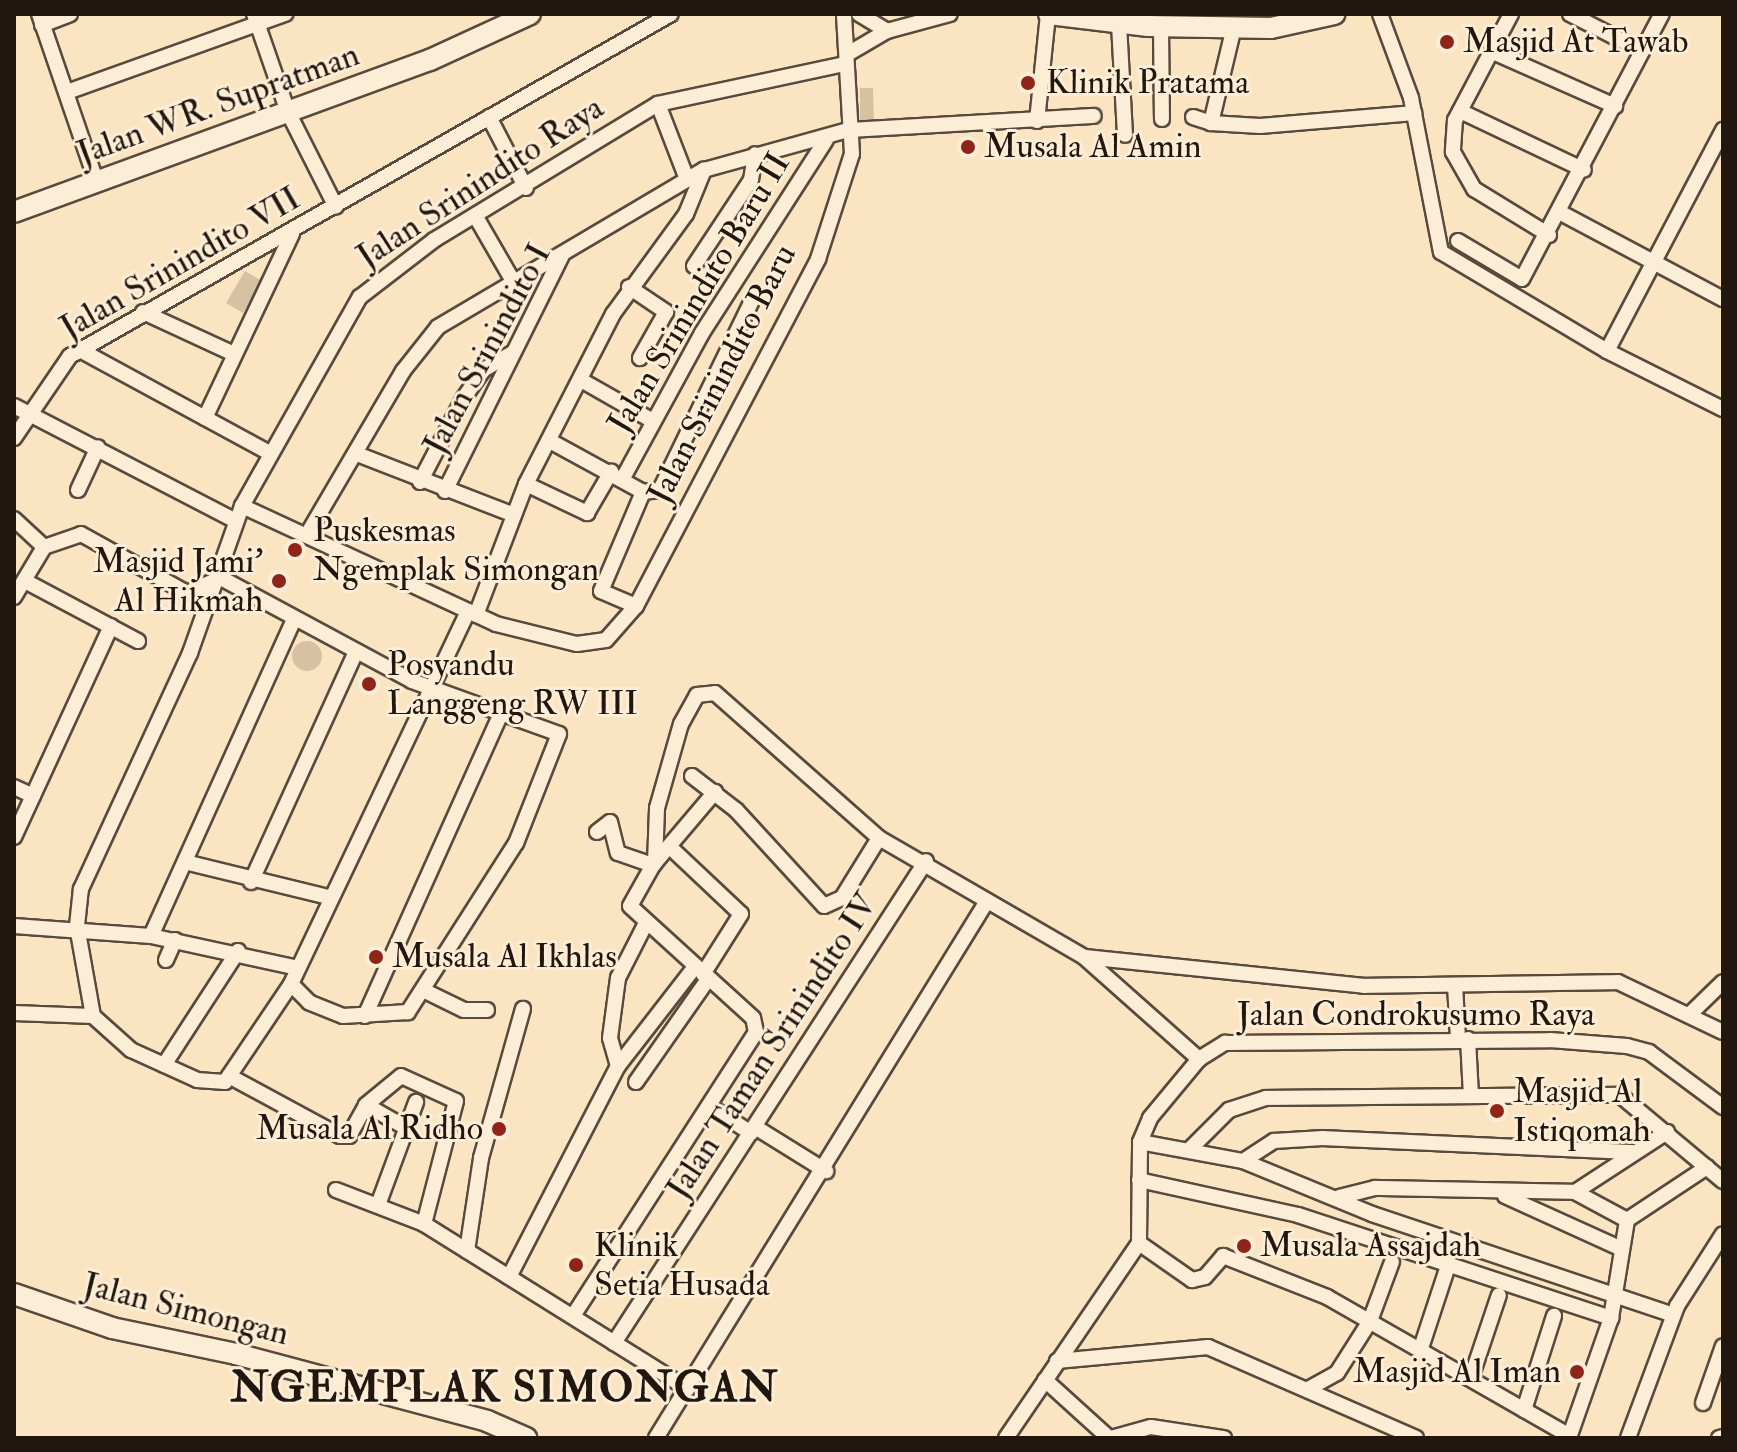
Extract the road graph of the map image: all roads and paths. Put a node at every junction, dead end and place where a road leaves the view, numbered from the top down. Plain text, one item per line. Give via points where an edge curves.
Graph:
1 (70, 14) edge
2 (285, 14) edge
3 (530, 14) edge
4 (671, 14) edge
5 (844, 14) edge
6 (859, 14) edge
7 (950, 14) edge
8 (1048, 14) edge
9 (1334, 14) edge
10 (1380, 14) edge
11 (1511, 14) edge
12 (1570, 14) edge
13 (1662, 14) edge
14 (1074, 16) edge
15 (41, 19) edge
16 (256, 19) edge
17 (1192, 20) edge
18 (1130, 21) edge
19 (1248, 23) edge
20 (1161, 27) junction
21 (887, 31) junction
22 (1491, 51) junction
23 (1642, 51) junction
24 (848, 58) junction
25 (67, 92) junction
26 (658, 104) junction
27 (1615, 106) junction
28 (1460, 111) junction
29 (288, 112) junction
30 (1414, 113) junction
31 (1094, 116) dead end
32 (489, 117) junction
33 (1193, 117) dead end
34 (1124, 119) junction
35 (1139, 119) dead end
36 (1162, 119) dead end
37 (1037, 121) junction
38 (1211, 123) junction
39 (848, 130) junction
40 (1723, 130) edge
41 (1125, 135) dead end
42 (826, 140) junction
43 (755, 154) junction
44 (704, 170) junction
45 (1584, 170) junction
46 (687, 179) junction
47 (97, 183) junction
48 (526, 188) junction
49 (336, 207) junction
50 (14, 212) edge
51 (1563, 214) junction
52 (476, 217) junction
53 (292, 233) junction
54 (1549, 235) junction
55 (1458, 241) dead end
56 (563, 255) junction
57 (1656, 264) junction
58 (694, 266) dead end
59 (1522, 279) junction
60 (513, 281) junction
61 (629, 287) junction
62 (754, 296) dead end
63 (1512, 296) junction
64 (1723, 299) edge
65 (143, 312) junction
66 (80, 350) junction
67 (1607, 351) junction
68 (512, 353) junction
69 (234, 354) junction
70 (640, 358) dead end
71 (581, 380) junction
72 (14, 406) edge
73 (1723, 409) edge
74 (30, 413) junction
75 (205, 418) junction
76 (653, 421) junction
77 (14, 438) edge
78 (550, 441) junction
79 (98, 447) junction
80 (270, 453) junction
81 (357, 454) junction
82 (617, 475) junction
83 (420, 482) junction
84 (526, 484) junction
85 (78, 490) dead end
86 (445, 491) junction
87 (643, 492) junction
88 (242, 506) junction
89 (514, 515) junction
90 (14, 519) edge
91 (236, 521) junction
92 (308, 533) junction
93 (44, 547) junction
94 (221, 578) junction
95 (25, 581) junction
96 (14, 597) edge
97 (636, 606) junction
98 (472, 613) junction
99 (293, 622) junction
100 (111, 626) junction
101 (138, 641) dead end
102 (355, 654) junction
103 (430, 689) junction
104 (501, 714) junction
105 (692, 776) dead end
106 (14, 787) edge
107 (715, 792) junction
108 (33, 796) junction
109 (597, 832) dead end
110 (14, 837) edge
111 (879, 838) junction
112 (671, 848) junction
113 (926, 861) junction
114 (185, 862) junction
115 (654, 864) junction
116 (251, 882) junction
117 (329, 897) junction
118 (987, 901) junction
119 (646, 923) junction
120 (14, 926) edge
121 (77, 926) junction
122 (151, 936) junction
123 (175, 940) junction
124 (238, 951) junction
125 (1084, 957) junction
126 (166, 960) dead end
127 (298, 968) junction
128 (702, 974) junction
129 (1723, 982) edge
130 (291, 984) junction
131 (1455, 985) junction
132 (420, 997) junction
133 (523, 1009) dead end
134 (487, 1010) dead end
135 (14, 1013) edge
136 (1689, 1015) junction
137 (93, 1016) junction
138 (365, 1016) junction
139 (1723, 1032) edge
140 (1463, 1039) junction
141 (1199, 1059) junction
142 (164, 1065) junction
143 (618, 1066) junction
144 (229, 1076) junction
145 (636, 1082) dead end
146 (1471, 1096) junction
147 (416, 1102) dead end
148 (366, 1105) junction
149 (709, 1106) junction
150 (1723, 1107) edge
151 (403, 1126) junction
152 (753, 1130) junction
153 (1667, 1132) junction
154 (1140, 1142) junction
155 (1189, 1150) junction
156 (1634, 1152) junction
157 (1243, 1161) junction
158 (1707, 1167) junction
159 (826, 1171) junction
160 (1139, 1180) junction
161 (1723, 1181) edge
162 (336, 1190) dead end
163 (1575, 1192) junction
164 (1504, 1196) junction
165 (1339, 1197) junction
166 (378, 1205) junction
167 (1627, 1220) junction
168 (424, 1224) junction
169 (1723, 1234) edge
170 (1139, 1243) junction
171 (1622, 1249) junction
172 (467, 1251) junction
173 (1392, 1262) dead end
174 (1448, 1266) junction
175 (509, 1277) junction
176 (1617, 1293) junction
177 (14, 1294) edge
178 (1499, 1295) dead end
179 (1673, 1315) junction
180 (573, 1316) junction
181 (1554, 1316) dead end
182 (1611, 1318) junction
183 (1370, 1321) junction
184 (614, 1343) junction
185 (1723, 1346) edge
186 (1421, 1348) junction
187 (1057, 1361) junction
188 (1472, 1375) junction
189 (1717, 1376) edge
190 (1045, 1380) junction
191 (688, 1389) junction
192 (1308, 1389) junction
193 (1703, 1403) dead end
194 (1524, 1410) junction
195 (1417, 1436) edge
196 (1570, 1437) edge
197 (526, 1438) edge
198 (656, 1438) edge
199 (1006, 1438) edge
200 (1110, 1438) edge
201 (1224, 1438) edge
202 (1433, 1438) edge
203 (1628, 1438) edge

1 - 15 street
2 - 16 street
3 - 29 main road, Jalan WR. Supratman
4 - 32 street, Jalan Srinindito VII
5 - 24 street, Jalan Srinindito Baru
6 - 21 street
7 - 21 street, Jalan Srinindito Raya
8 - 14 main road
8 - 37 street
9 - 19 main road
10 - 30 street
11 - 22 street
12 - 23 street
13 - 23 street
14 - 18 main road
15 - 25 street
16 - 25 street
16 - 29 street, Jalan Srinindito VII
17 - 19 main road
17 - 20 main road
18 - 20 main road
18 - 34 street
19 - 38 street
20 - 36 street
21 - 24 street, Jalan Srinindito Raya
22 - 27 street
22 - 28 street
23 - 27 street
24 - 26 street, Jalan Srinindito Raya
24 - 39 street, Jalan Srinindito Baru
25 - 47 street
26 - 46 street
26 - 48 street, Jalan Srinindito Raya
27 - 45 street
28 - 45 street
28 - 54 street via 1452,137 1463,179
29 - 47 main road, Jalan WR. Supratman
29 - 49 street, Jalan Srinindito VII
30 - 38 street via 1260,126
30 - 63 street via 1439,250
31 - 37 street
32 - 48 street
32 - 49 street, Jalan Srinindito VII
33 - 38 street
34 - 35 street
34 - 41 street
37 - 39 street
39 - 42 street, Jalan Srinindito I
39 - 97 street, Jalan Srinindito Baru via 852,154 789,326
40 - 57 street
42 - 43 street, Jalan Srinindito I
42 - 76 street, Jalan Srinindito Baru II
43 - 44 street, Jalan Srinindito I
43 - 58 street via 751,180
44 - 46 street, Jalan Srinindito I
44 - 61 street via 686,214
45 - 51 street
46 - 56 street, Jalan Srinindito I
47 - 50 main road, Jalan WR. Supratman
48 - 52 street, Jalan Srinindito Raya
49 - 53 street, Jalan Srinindito VII
51 - 54 street
51 - 57 street
52 - 60 street
52 - 80 street, Jalan Srinindito Raya via 382,274 360,297
53 - 65 street, Jalan Srinindito VII
53 - 69 street
54 - 59 street
55 - 59 street
56 - 60 street
56 - 68 street, Jalan Srinindito I
57 - 64 street
57 - 67 street
59 - 63 street
60 - 81 street via 438,327 403,371
61 - 70 street via 666,312
61 - 71 street
62 - 87 street via 660,490
63 - 67 street
65 - 66 street, Jalan Srinindito VII
65 - 69 street
66 - 74 street, Jalan Srinindito VII
66 - 75 street
67 - 73 street
68 - 83 street via 483,370
68 - 86 street, Jalan Srinindito I
69 - 75 street
71 - 76 street
71 - 78 street
72 - 74 street
74 - 77 street, Jalan Srinindito VII
74 - 79 street
75 - 80 street
76 - 82 street, Jalan Srinindito Baru II
78 - 82 street
78 - 84 street
79 - 85 street
79 - 91 street
80 - 88 street, Jalan Srinindito Raya
81 - 83 street
81 - 92 street
82 - 84 street, Jalan Srinindito Baru II via 587,513
82 - 87 street
83 - 86 street
84 - 89 street
86 - 89 street
87 - 97 street via 601,591
88 - 91 street, Jalan Srinindito Raya
88 - 92 street
89 - 98 street
90 - 93 street
91 - 94 street, Jalan Srinindito Raya
92 - 98 street
93 - 94 street via 81,534 187,593
93 - 95 street
94 - 99 street
94 - 121 street, Jalan Srinindito Raya via 86,878
95 - 96 street
95 - 100 street
97 - 98 street, Jalan Srinindito Baru via 599,645 577,644
98 - 103 street
99 - 102 street
99 - 114 street
100 - 101 street
100 - 108 street
102 - 103 street
102 - 116 street
103 - 104 street
103 - 117 street
104 - 132 street via 559,734 516,843
104 - 138 street
105 - 107 street
106 - 108 street
107 - 111 street via 824,906 842,898
107 - 112 street
108 - 110 street
109 - 115 street via 610,822 618,853
111 - 113 street
111 - 115 street via 722,695 706,692 687,708 669,756
112 - 115 street
112 - 128 street via 741,914
113 - 118 street
113 - 152 street, Jalan Taman Srinindito IV
114 - 116 street
114 - 122 street
115 - 119 street via 630,899
116 - 117 street
117 - 127 street
118 - 125 street
118 - 159 street
119 - 128 street
119 - 143 street via 618,978 610,1038
120 - 121 street
121 - 122 street
121 - 137 street
122 - 123 street
123 - 124 street
123 - 126 street
124 - 127 street
124 - 142 street
125 - 131 street via 1334,984
125 - 141 street
127 - 130 street
128 - 143 street
128 - 145 street
128 - 149 street via 756,1024
129 - 136 street
130 - 138 street via 325,1011
130 - 144 street
131 - 136 street via 1618,982
131 - 140 street
132 - 134 street via 464,1010
132 - 138 street via 403,1014
133 - 172 street via 481,1158
135 - 137 street
136 - 139 street
137 - 142 street via 112,1038
140 - 141 street, Jalan Condrokusumo Raya via 1245,1038
140 - 146 street
140 - 150 street, Jalan Condrokusumo Raya via 1649,1052
141 - 154 street, Jalan Condrokusumo Raya via 1163,1097
142 - 144 street via 209,1084
143 - 175 street
144 - 148 street via 344,1137
146 - 153 street via 1620,1095
146 - 155 street via 1310,1094 1245,1101
147 - 151 street
148 - 151 street
148 - 168 street via 401,1076 456,1101
149 - 152 street
149 - 180 street
151 - 166 street
152 - 159 street
152 - 184 street, Jalan Taman Srinindito IV
153 - 156 street
153 - 158 street
154 - 155 street
154 - 160 street, Jalan Condrokusumo Raya
155 - 157 street
156 - 157 street via 1323,1138 1274,1141
156 - 163 street
157 - 165 street
158 - 161 street
158 - 167 street
159 - 191 street
160 - 170 street, Jalan Condrokusumo Raya
160 - 174 street via 1298,1215
162 - 166 street
163 - 164 street
163 - 167 street
164 - 165 street via 1375,1188
164 - 171 street
165 - 176 street
166 - 168 street
167 - 171 street
168 - 172 street
169 - 179 street
170 - 183 street via 1192,1280 1205,1277 1223,1256
170 - 187 street
171 - 176 street
172 - 175 street
173 - 183 street
174 - 182 street
174 - 186 street
175 - 180 street
176 - 179 street
176 - 182 street
177 - 197 main road, Jalan Simongan via 112,1328 251,1358
178 - 188 street
179 - 203 street
180 - 184 street
181 - 194 street
182 - 196 street
183 - 186 street
183 - 192 street via 1337,1373
184 - 191 street
185 - 189 street
186 - 188 street
187 - 190 street
187 - 192 street via 1208,1347
188 - 194 street
189 - 193 street
190 - 199 street
190 - 200 street
191 - 198 street
192 - 195 street
194 - 196 street
195 - 202 street
200 - 201 street via 1151,1427

